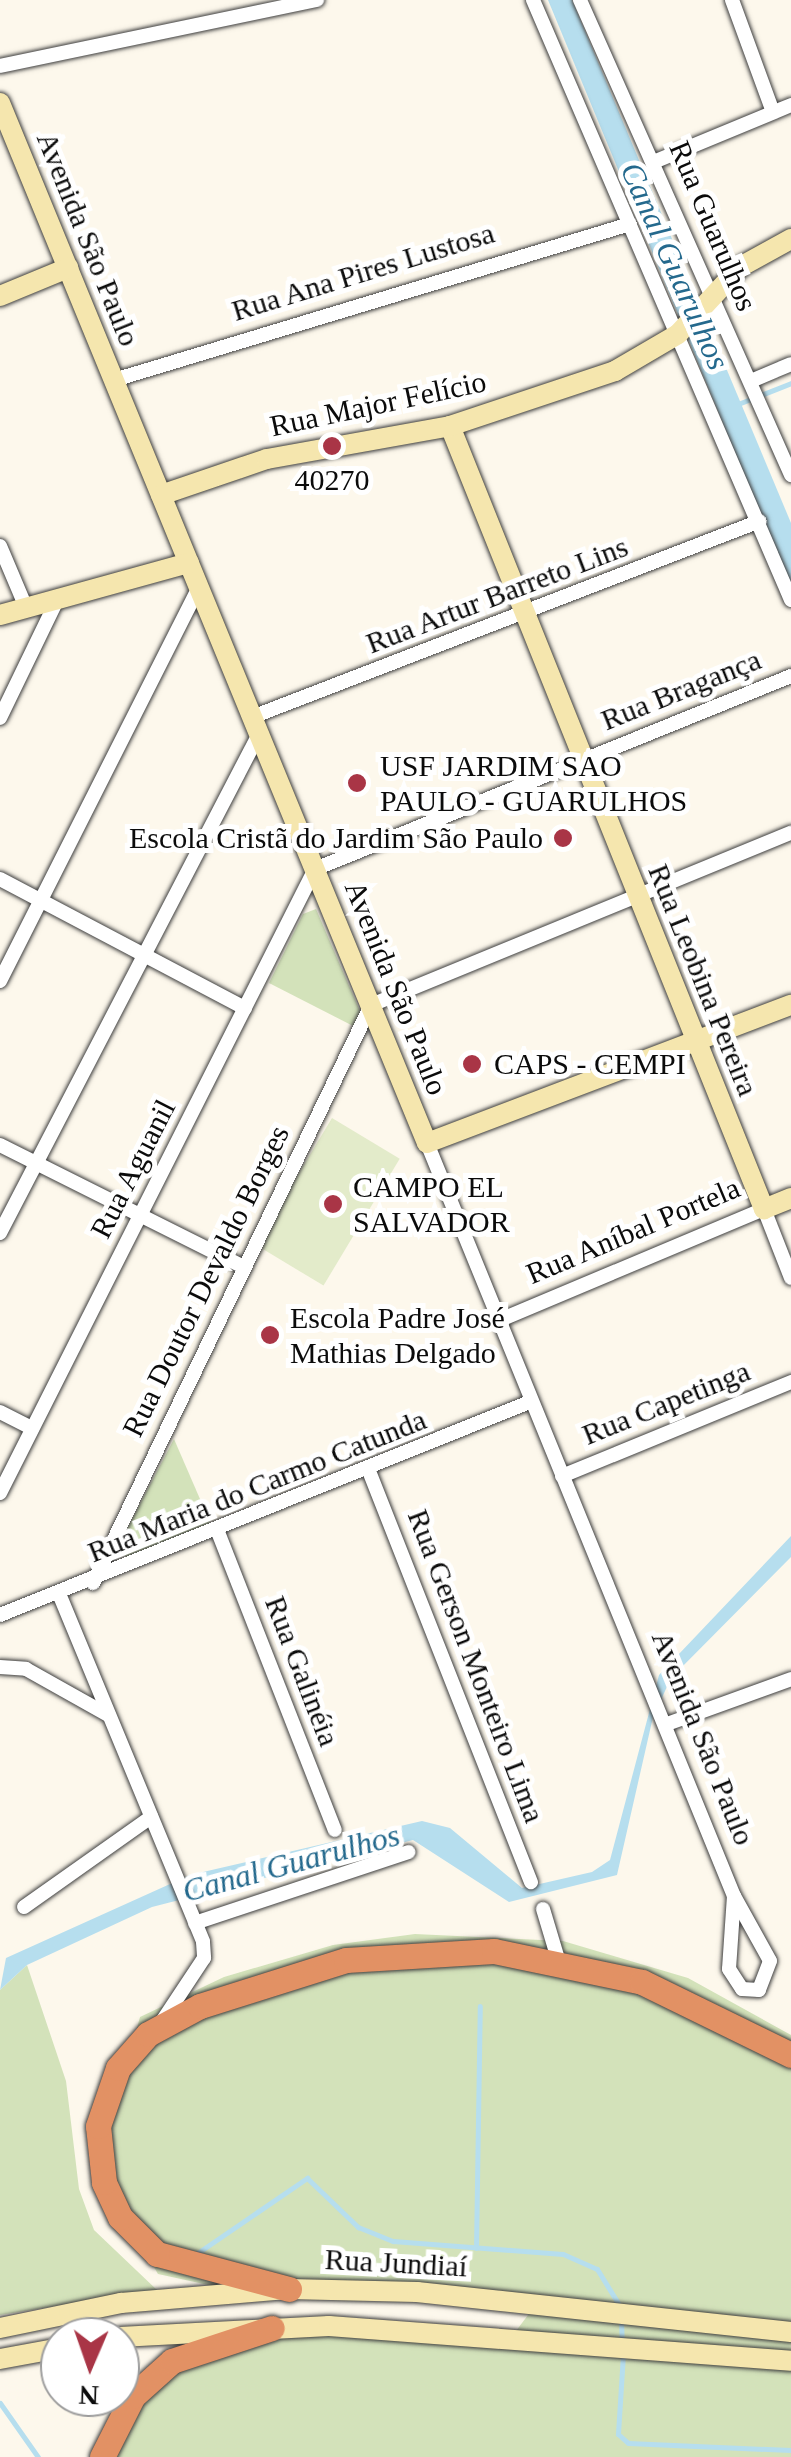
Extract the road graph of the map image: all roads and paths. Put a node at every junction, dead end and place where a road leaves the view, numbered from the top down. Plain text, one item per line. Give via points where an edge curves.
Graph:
1 (317, 0) edge
2 (533, 0) edge
3 (580, 0) edge
4 (732, 0) edge
5 (261, 4) edge
6 (0, 66) edge
7 (0, 103) edge
8 (791, 105) edge
9 (773, 112) junction
10 (656, 161) junction
11 (630, 224) junction
12 (791, 239) edge
13 (68, 268) junction
14 (0, 296) edge
15 (708, 299) junction
16 (680, 331) junction
17 (791, 364) edge
18 (114, 380) junction
19 (751, 381) junction
20 (450, 426) junction
21 (791, 475) edge
22 (161, 494) junction
23 (760, 522) junction
24 (0, 546) edge
25 (189, 562) junction
26 (199, 587) junction
27 (791, 600) edge
28 (56, 602) junction
29 (26, 610) junction
30 (0, 615) edge
31 (525, 616) junction
32 (791, 676) edge
33 (0, 718) edge
34 (256, 726) junction
35 (578, 761) junction
36 (791, 833) edge
37 (315, 869) junction
38 (0, 880) edge
39 (637, 897) junction
40 (41, 901) junction
41 (142, 951) junction
42 (0, 981) edge
43 (370, 1005) junction
44 (791, 1005) edge
45 (245, 1008) junction
46 (696, 1042) junction
47 (428, 1143) junction
48 (0, 1145) edge
49 (35, 1163) junction
50 (791, 1198) edge
51 (764, 1208) junction
52 (141, 1215) junction
53 (0, 1233) edge
54 (244, 1268) junction
55 (791, 1278) edge
56 (500, 1320) junction
57 (791, 1382) edge
58 (532, 1401) junction
59 (0, 1412) edge
60 (32, 1428) junction
61 (370, 1471) junction
62 (562, 1476) junction
63 (0, 1493) edge
64 (218, 1532) junction
65 (93, 1583) junction
66 (60, 1596) junction
67 (0, 1616) edge
68 (0, 1667) edge
69 (791, 1679) edge
70 (108, 1716) junction
71 (667, 1724) junction
72 (151, 1817) junction
73 (334, 1830) dead end
74 (408, 1852) dead end
75 (532, 1882) dead end
76 (734, 1896) junction
77 (24, 1907) dead end
78 (543, 1909) dead end
79 (195, 1923) junction
80 (558, 1959) junction
81 (158, 2026) junction
82 (791, 2055) edge
83 (290, 2288) junction
84 (0, 2328) edge
85 (272, 2328) junction
86 (791, 2332) edge
87 (140, 2336) edge
88 (40, 2352) edge
89 (0, 2359) edge
90 (791, 2361) edge
91 (102, 2457) edge

1 - 5 street
2 - 11 street
3 - 10 street, Rua Guarulhos
4 - 9 street
5 - 6 street
7 - 13 main road, Avenida São Paulo
8 - 9 street
9 - 10 street
10 - 15 street, Rua Guarulhos
11 - 16 street
11 - 18 street, Rua Ana Pires Lustosa
12 - 15 main road, Rua Major Felício
13 - 14 main road
13 - 18 main road, Avenida São Paulo
15 - 16 main road, Rua Major Felício
15 - 19 street, Rua Guarulhos
16 - 20 main road, Rua Major Felício via 615,372
16 - 23 street
17 - 19 street
18 - 22 main road, Avenida São Paulo
19 - 21 street, Rua Guarulhos
20 - 22 main road, Rua Major Felício via 266,459
20 - 31 main road, Rua Leobina Pereira
22 - 25 main road, Avenida São Paulo
23 - 27 street
23 - 31 street, Rua Artur Barreto Lins
24 - 29 street
25 - 26 main road, Avenida São Paulo
25 - 28 main road
26 - 34 main road, Avenida São Paulo
26 - 40 street
28 - 29 main road
28 - 33 street
29 - 30 main road
31 - 34 street, Rua Artur Barreto Lins
31 - 35 main road, Rua Leobina Pereira
32 - 35 street, Rua Bragança
34 - 37 main road, Avenida São Paulo
34 - 41 street
35 - 37 street, Rua Bragança
35 - 39 main road, Rua Leobina Pereira
36 - 39 street
37 - 43 main road, Avenida São Paulo
37 - 45 street, Rua Aguanil
38 - 40 street
39 - 43 street
39 - 46 main road, Rua Leobina Pereira
40 - 41 street
40 - 42 street
41 - 45 street
41 - 49 street
43 - 47 main road, Avenida São Paulo
43 - 54 street, Rua Doutor Devaldo Borges
44 - 46 main road
45 - 52 street, Rua Aguanil
46 - 47 main road
46 - 51 main road, Rua Leobina Pereira
47 - 56 street, Avenida São Paulo
48 - 49 street
49 - 52 street
49 - 53 street
50 - 51 main road, Rua Aníbal Portela
51 - 55 street, Rua Leobina Pereira
51 - 56 street, Rua Aníbal Portela
52 - 54 street
52 - 60 street, Rua Aguanil
54 - 65 street, Rua Doutor Devaldo Borges
56 - 58 street, Avenida São Paulo
57 - 62 street, Rua Capetinga
58 - 61 street, Rua Maria do Carmo Catunda
58 - 62 street, Avenida São Paulo
59 - 60 street
60 - 63 street, Rua Aguanil
61 - 64 street, Rua Maria do Carmo Catunda
61 - 75 street, Rua Gerson Monteiro Lima
62 - 71 street, Avenida São Paulo
64 - 65 street, Rua Maria do Carmo Catunda
64 - 73 street, Rua Galinéia
65 - 66 street, Rua Maria do Carmo Catunda
66 - 67 street, Rua Maria do Carmo Catunda
66 - 70 street
68 - 70 street via 35,1673
69 - 71 street
70 - 72 street
71 - 76 street, Avenida São Paulo
72 - 77 street
72 - 79 street
74 - 79 street
76 - 76 street, Avenida São Paulo via 729,1969 742,1989 759,1990 770,1962
78 - 80 street
79 - 81 street via 204,1958
80 - 81 highway via 478,1950 363,1956 242,1990
80 - 82 highway via 685,1999
81 - 83 highway via 118,2068 100,2110 100,2169 112,2204 168,2260
83 - 84 main road, Rua Jundiaí via 121,2303
83 - 86 main road, Rua Jundiaí via 548,2304
85 - 87 main road
85 - 90 main road via 546,2336
85 - 91 highway via 172,2361 133,2396
88 - 89 main road

